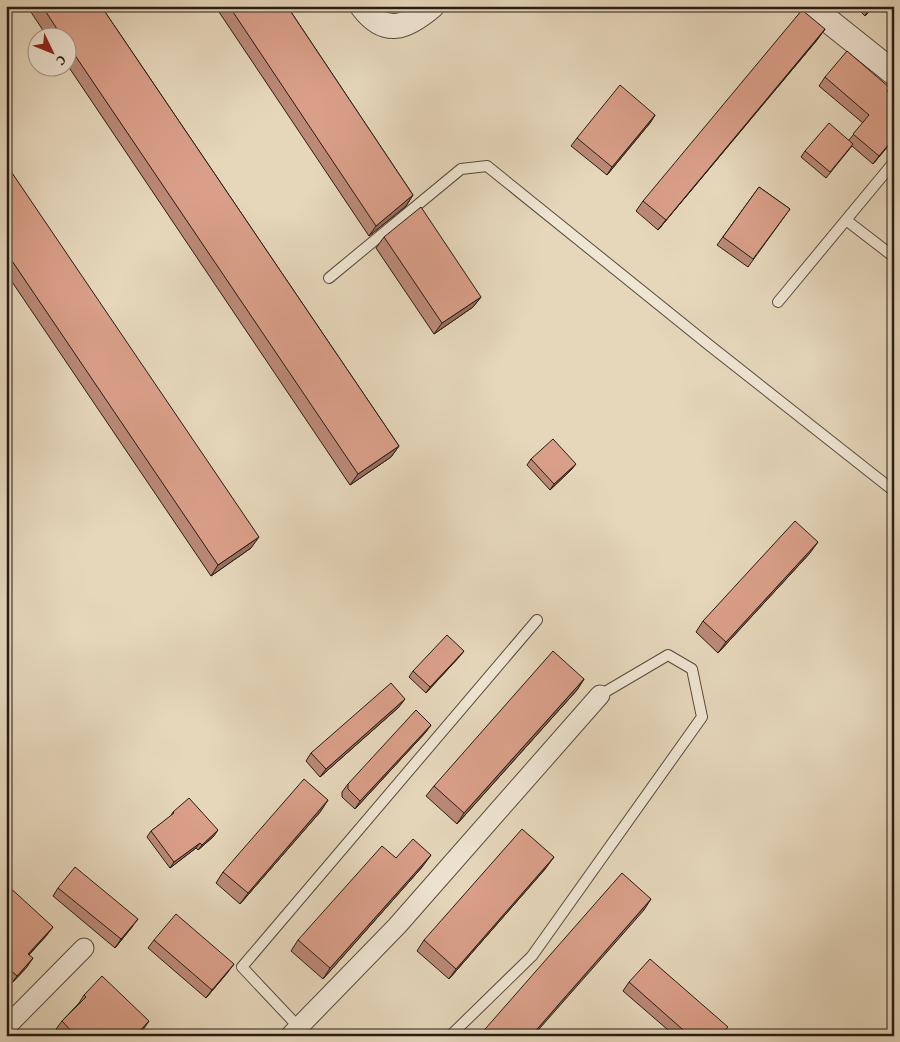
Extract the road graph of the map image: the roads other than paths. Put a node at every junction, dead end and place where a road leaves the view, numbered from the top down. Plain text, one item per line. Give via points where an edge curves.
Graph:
1 (432, 6) edge
2 (810, 6) edge
3 (370, 14) edge
4 (894, 73) edge
5 (894, 162) edge
6 (846, 220) junction
7 (894, 257) edge
8 (329, 278) dead end
9 (778, 302) dead end
10 (894, 490) edge
11 (537, 620) dead end
12 (600, 695) joint
13 (84, 948) dead end
14 (6, 1027) edge
15 (298, 1033) edge
16 (450, 1036) edge

1 - 3 street via 418,19 398,27 388,26
2 - 4 street
5 - 6 lane
6 - 7 lane
6 - 9 lane
8 - 10 lane via 461,169 487,166
11 - 15 lane via 242,967
12 - 15 street via 397,926
12 - 16 lane via 668,655 692,669 702,717 532,956
13 - 14 street

